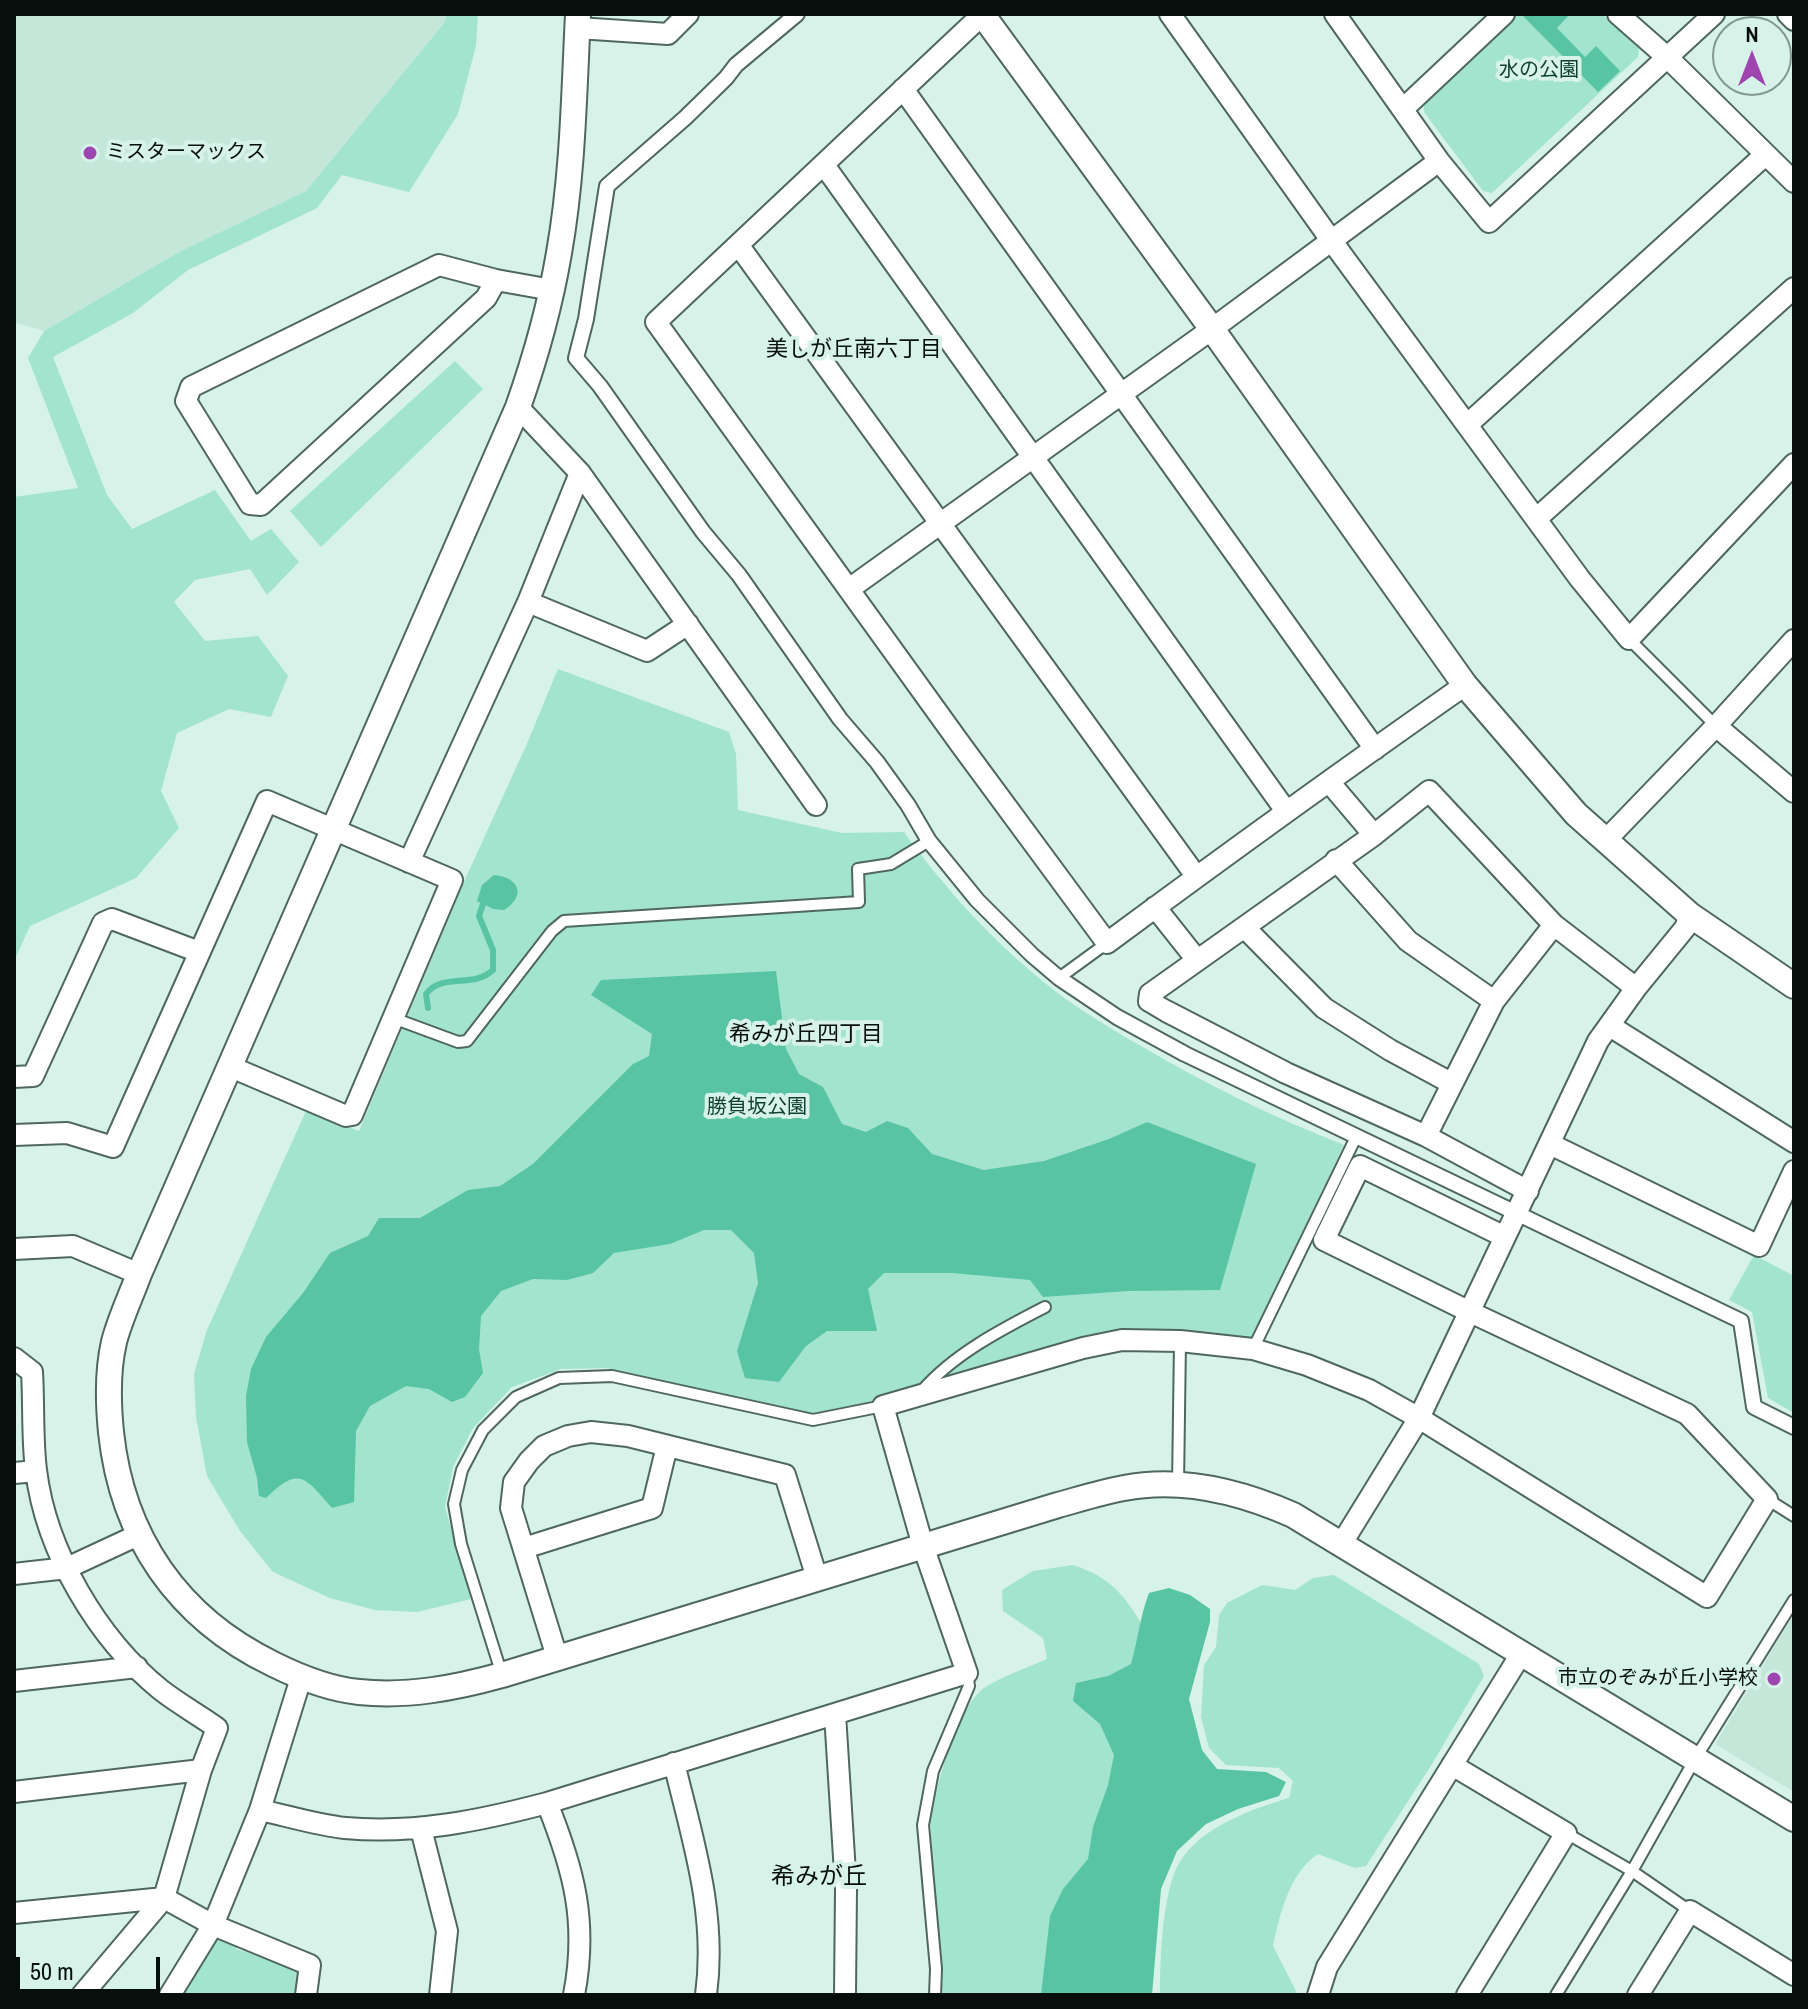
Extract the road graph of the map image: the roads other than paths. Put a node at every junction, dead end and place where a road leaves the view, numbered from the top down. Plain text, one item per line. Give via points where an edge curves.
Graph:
1 (688, 14) edge
2 (797, 14) edge
3 (982, 14) edge
4 (1170, 14) edge
5 (1335, 14) edge
6 (1504, 14) edge
7 (1618, 14) edge
8 (1714, 14) edge
9 (1788, 14) edge
10 (1794, 20) edge
11 (578, 21) edge
12 (1668, 58) junction
13 (903, 89) junction
14 (1403, 109) junction
15 (1765, 155) junction
16 (1439, 161) junction
17 (824, 165) junction
18 (1794, 182) edge
19 (1331, 240) junction
20 (739, 246) junction
21 (496, 280) junction
22 (1794, 288) edge
23 (552, 290) junction
24 (1212, 329) junction
25 (1122, 392) junction
26 (518, 407) junction
27 (1468, 424) junction
28 (1032, 457) junction
29 (1794, 464) edge
30 (580, 473) junction
31 (1536, 519) junction
32 (940, 522) junction
33 (849, 589) junction
34 (528, 602) junction
35 (688, 624) junction
36 (1629, 639) junction
37 (1794, 640) edge
38 (1465, 685) junction
39 (1716, 726) junction
40 (1375, 749) junction
41 (1330, 783) junction
42 (1794, 792) edge
43 (816, 805) dead end
44 (1286, 811) junction
45 (335, 829) junction
46 (1374, 835) junction
47 (929, 841) junction
48 (1605, 841) junction
49 (1336, 860) junction
50 (409, 862) junction
51 (1196, 876) junction
52 (1155, 907) junction
53 (1690, 915) junction
54 (1554, 925) junction
55 (1245, 928) junction
56 (1107, 943) junction
57 (199, 952) junction
58 (1197, 960) junction
59 (1059, 978) junction
60 (1794, 986) edge
61 (1636, 988) junction
62 (1494, 1001) junction
63 (393, 1018) junction
64 (1610, 1026) junction
65 (231, 1067) junction
66 (14, 1077) edge
67 (1451, 1083) junction
68 (14, 1135) edge
69 (1357, 1135) junction
70 (1426, 1136) junction
71 (1794, 1142) edge
72 (1550, 1144) junction
73 (1794, 1171) edge
74 (1528, 1191) junction
75 (1517, 1212) junction
76 (1505, 1237) junction
77 (14, 1249) edge
78 (139, 1274) junction
79 (1045, 1307) dead end
80 (1470, 1312) junction
81 (1180, 1341) junction
82 (1253, 1349) junction
83 (14, 1358) edge
84 (917, 1397) junction
85 (883, 1406) junction
86 (1419, 1418) junction
87 (1794, 1427) edge
88 (667, 1446) junction
89 (36, 1471) junction
90 (14, 1473) edge
91 (1178, 1486) junction
92 (1767, 1499) junction
93 (1794, 1516) edge
94 (138, 1535) junction
95 (1342, 1543) junction
96 (923, 1546) junction
97 (524, 1548) junction
98 (67, 1568) junction
99 (14, 1574) edge
100 (817, 1578) junction
101 (1794, 1600) edge
102 (1521, 1654) junction
103 (557, 1657) junction
104 (137, 1667) junction
105 (967, 1673) junction
106 (502, 1675) junction
107 (301, 1678) junction
108 (14, 1681) edge
109 (835, 1714) junction
110 (1695, 1759) junction
111 (674, 1763) junction
112 (1452, 1765) junction
113 (201, 1770) junction
114 (14, 1792) edge
115 (547, 1803) junction
116 (260, 1810) junction
117 (1794, 1819) edge
118 (421, 1829) junction
119 (1566, 1833) junction
120 (1632, 1871) junction
121 (164, 1898) junction
122 (1690, 1911) junction
123 (14, 1913) edge
124 (213, 1925) junction
125 (1794, 1975) edge
126 (82, 1995) edge
127 (170, 1995) edge
128 (306, 1995) edge
129 (440, 1995) edge
130 (574, 1995) edge
131 (706, 1995) edge
132 (845, 1995) edge
133 (935, 1995) edge
134 (1318, 1995) edge
135 (1467, 1995) edge
136 (1556, 1995) edge
137 (1638, 1995) edge

1 - 11 street via 668,34
2 - 47 street via 607,186 576,358 877,762
3 - 13 street
3 - 24 street
4 - 19 street
5 - 14 street
6 - 14 street
7 - 12 street
8 - 12 street
9 - 10 street
11 - 23 street via 571,153
12 - 15 street
12 - 16 street via 1489,222
13 - 17 street
13 - 25 street
14 - 16 street
15 - 18 street
15 - 27 street
16 - 19 street
17 - 20 street
17 - 28 street
19 - 24 street
19 - 27 street
20 - 32 street
20 - 33 street via 656,322
21 - 21 street via 439,265 191,387 186,401 250,504 261,505 486,298
21 - 23 street
22 - 31 street
23 - 26 street
24 - 25 street
24 - 38 street
25 - 28 street
25 - 40 street
26 - 30 street
26 - 45 street
27 - 31 street
28 - 32 street
28 - 44 street
29 - 36 street
30 - 34 street
30 - 35 street
31 - 36 street
32 - 33 street
32 - 51 street
33 - 56 street
34 - 35 street via 647,651
34 - 50 street
35 - 43 street
36 - 39 lane
37 - 39 street
38 - 40 street
38 - 48 street
39 - 42 street
39 - 48 street
40 - 41 street
41 - 44 street
41 - 46 street
44 - 51 street
45 - 50 street
45 - 57 street via 267,801
45 - 65 street
46 - 49 street
46 - 54 street via 1429,791
47 - 59 street via 977,900
47 - 63 lane via 891,864 858,869 859,902 564,921 467,1041
48 - 53 street
49 - 55 street
49 - 62 street via 1408,941
50 - 63 street via 452,880
51 - 52 street
52 - 56 street
52 - 58 street
53 - 60 street
53 - 61 street
54 - 61 street
54 - 62 street
55 - 58 street
55 - 67 street via 1324,1008
56 - 59 lane
57 - 66 street via 112,919 103,923 33,1076
57 - 68 street via 113,1147 67,1133
58 - 70 street via 1150,994 1149,1001 1286,1073
59 - 69 street via 1185,1054
61 - 64 street
62 - 67 street
63 - 65 street via 352,1115
64 - 71 street
64 - 72 street
65 - 78 street
67 - 70 street
69 - 75 street
69 - 82 lane
70 - 74 street
72 - 73 street via 1759,1246
72 - 74 street
74 - 75 street
75 - 76 street
75 - 87 street via 1741,1321 1754,1407
76 - 80 street
76 - 80 street via 1360,1166 1324,1240
77 - 78 street via 73,1246
78 - 94 street via 114,1341 108,1404 115,1470
79 - 84 lane via 936,1374
80 - 86 street
80 - 92 street via 1687,1414
81 - 82 street
81 - 84 street via 1122,1340 1083,1348
81 - 91 lane
82 - 86 street via 1357,1385
83 - 89 street via 32,1372
84 - 85 street
85 - 96 street
85 - 106 lane via 813,1420 612,1376 559,1378 516,1397 483,1430 462,1470 454,1504 461,1544
86 - 92 street via 1707,1597
86 - 95 street
88 - 97 street via 652,1508
88 - 97 street via 591,1432 544,1446 514,1482 511,1508
88 - 100 street via 785,1475
89 - 90 street
89 - 98 street via 49,1525
91 - 95 street via 1260,1501
91 - 96 street via 1126,1488
92 - 93 lane
94 - 98 street
94 - 107 street via 187,1604 247,1652
95 - 102 street
96 - 100 street
96 - 105 street
97 - 103 street
98 - 99 street
98 - 104 street via 111,1638
100 - 103 street
101 - 110 lane
102 - 110 street
102 - 112 street
103 - 106 street
104 - 108 street
104 - 113 street via 217,1728
105 - 109 street
105 - 133 lane via 969,1686 933,1771 923,1825
106 - 107 street via 458,1687 391,1694 356,1692
107 - 116 street
109 - 111 street
109 - 132 street via 846,1889
110 - 117 street
110 - 120 lane
111 - 115 street
111 - 131 street via 709,1913
112 - 119 street
112 - 134 street via 1327,1967
113 - 114 street
113 - 121 street
115 - 118 street
115 - 130 street via 576,1887
116 - 118 street via 343,1828
116 - 124 street
118 - 129 street via 447,1931
119 - 120 lane
119 - 135 street
120 - 122 lane
120 - 136 lane
121 - 123 street
121 - 124 street
121 - 126 street
122 - 125 street
122 - 137 street
124 - 127 street
124 - 128 street via 310,1965

